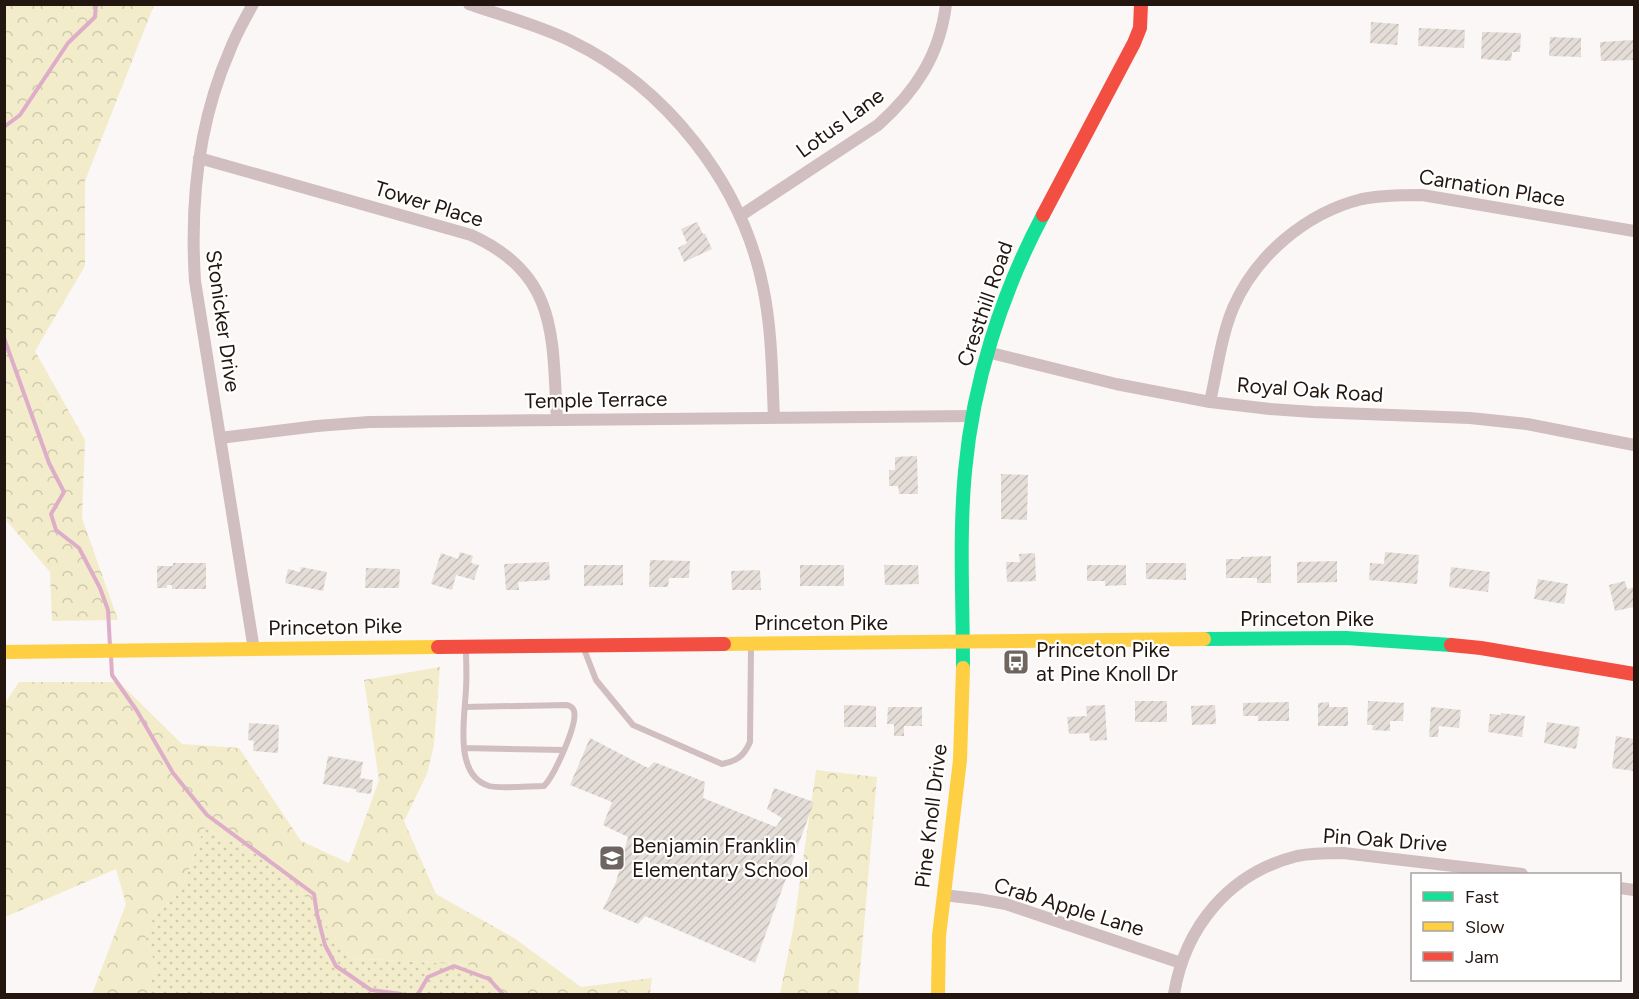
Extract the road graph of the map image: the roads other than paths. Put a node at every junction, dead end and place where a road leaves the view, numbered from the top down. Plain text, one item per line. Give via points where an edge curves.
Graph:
1 (253, 4) edge
2 (469, 4) edge
3 (946, 4) edge
4 (1141, 4) edge
5 (199, 158) junction
6 (740, 216) junction
7 (1635, 231) edge
8 (987, 352) junction
9 (1210, 402) junction
10 (973, 416) junction
11 (774, 418) junction
12 (557, 420) junction
13 (220, 438) junction
14 (1635, 445) edge
15 (963, 643) junction
16 (751, 644) junction
17 (583, 645) junction
18 (466, 647) junction
19 (254, 650) junction
20 (4, 652) edge
21 (1635, 674) edge
22 (465, 707) junction
23 (464, 748) junction
24 (564, 750) junction
25 (1515, 873) edge
26 (943, 895) junction
27 (1181, 963) junction
28 (938, 994) edge
29 (1174, 994) edge

1 - 5 street, Stonicker Drive via 217,84
2 - 6 street via 573,42 632,79 683,128 712,166
3 - 6 street, Lotus Lane via 936,48 926,70 896,109 878,125
4 - 8 main road, Cresthill Road via 1140,28 1134,44 1029,243
5 - 12 street, Tower Place via 471,235 505,254 530,280 548,318
5 - 13 street, Stonicker Drive via 193,216 195,281
6 - 11 street via 763,284 770,322
7 - 9 street, Carnation Place via 1422,195 1388,195 1337,207 1294,231 1257,268 1233,308
8 - 9 street, Royal Oak Road via 1116,384
8 - 10 main road, Cresthill Road
9 - 14 street, Royal Oak Road via 1313,412 1470,418 1527,424
10 - 11 street, Temple Terrace
10 - 15 main road, Cresthill Road via 963,504
11 - 12 street, Temple Terrace
12 - 13 street, Temple Terrace via 369,422
13 - 19 street, Stonicker Drive
15 - 16 main road, Princeton Pike
15 - 21 main road, Princeton Pike via 1346,638 1481,648
15 - 26 main road, Pine Knoll Drive via 960,764
16 - 17 main road, Princeton Pike
16 - 17 lane via 750,742 745,754 722,764 633,725 596,680
17 - 18 main road, Princeton Pike
18 - 19 main road, Princeton Pike
18 - 22 lane
19 - 20 main road, Princeton Pike
22 - 23 lane
22 - 24 lane via 572,707 574,723
23 - 24 lane
23 - 24 lane via 470,772 490,786 544,786
25 - 27 street, Pin Oak Drive via 1343,853 1298,856 1254,873 1233,888 1202,920
26 - 27 street, Crab Apple Lane via 1006,904
26 - 28 main road, Pine Knoll Drive via 937,942
27 - 29 street, Pin Oak Drive

